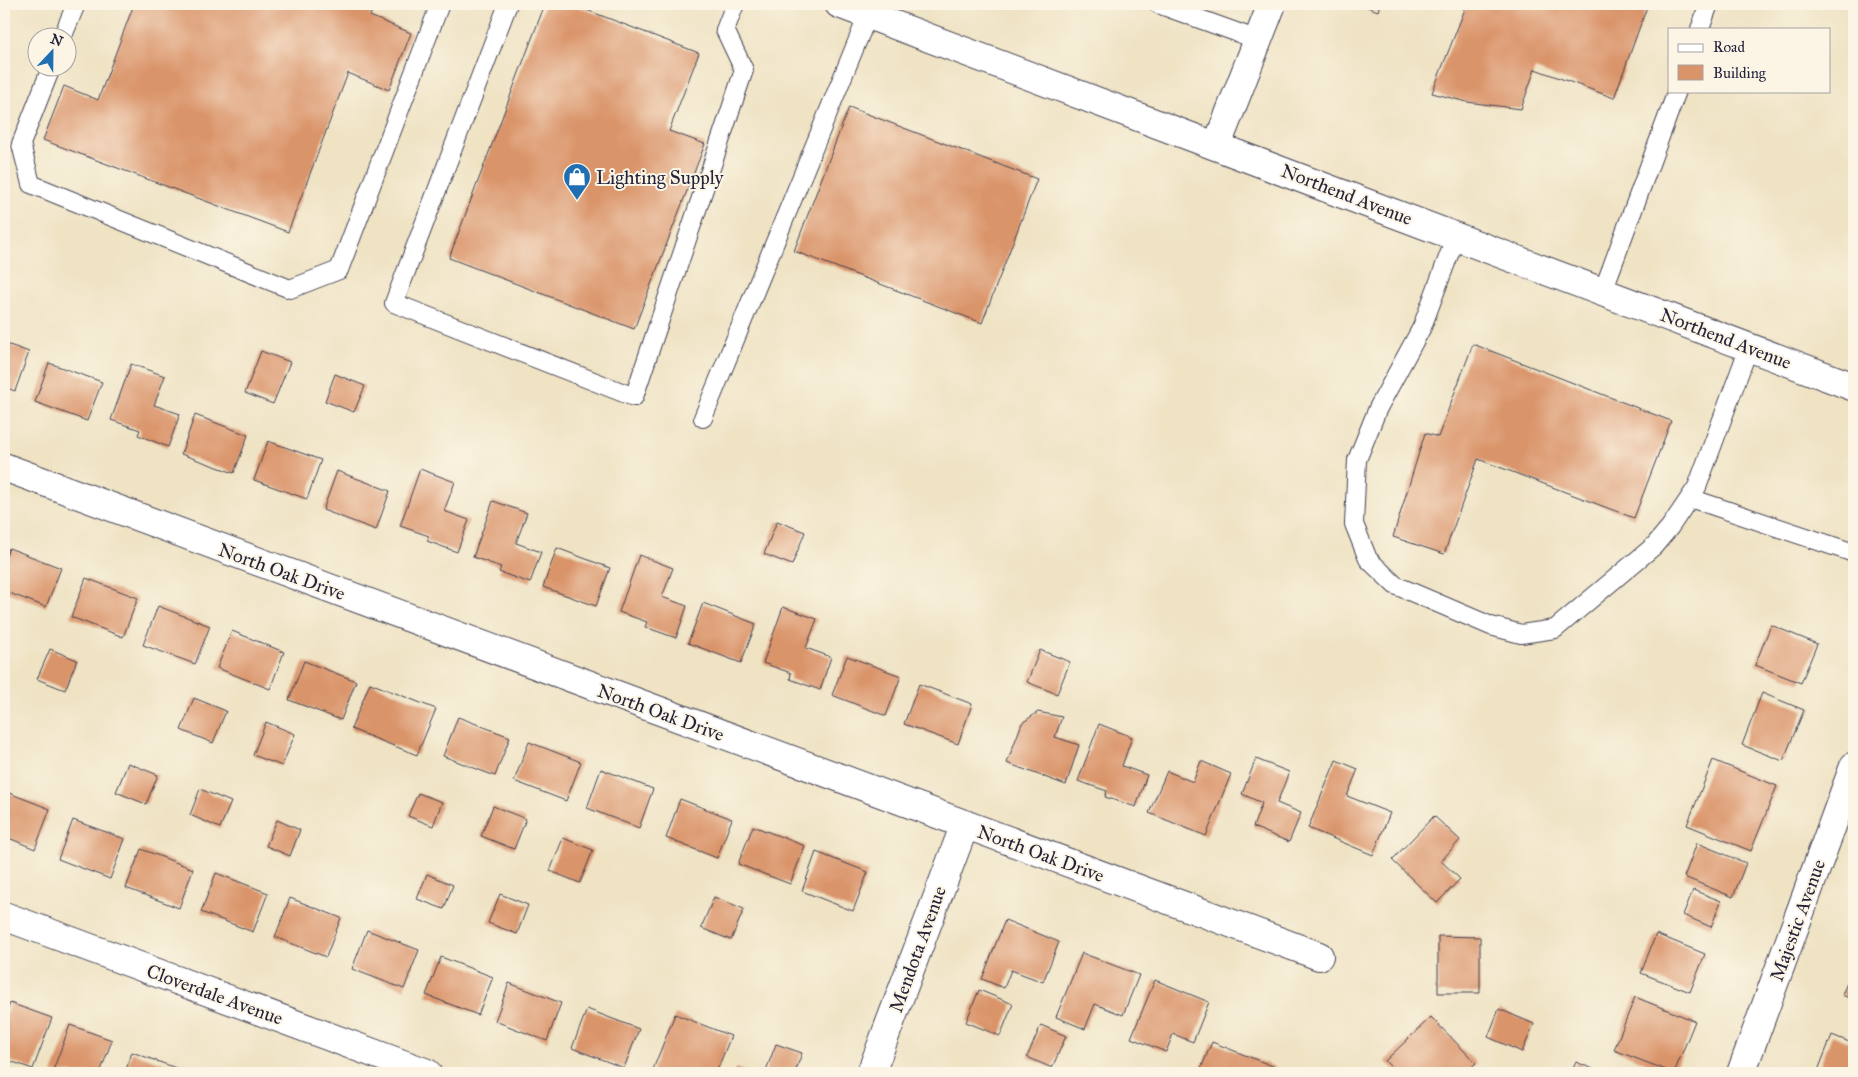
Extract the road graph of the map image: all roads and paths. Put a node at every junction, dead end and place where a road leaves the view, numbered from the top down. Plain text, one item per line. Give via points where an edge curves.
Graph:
1 (76, 4) edge
2 (440, 4) edge
3 (508, 4) edge
4 (735, 4) edge
5 (839, 4) edge
6 (1158, 4) edge
7 (1272, 4) edge
8 (1709, 4) edge
9 (868, 15) junction
10 (66, 28) edge
11 (1700, 28) edge
12 (1258, 40) junction
13 (47, 78) edge
14 (1677, 92) edge
15 (1217, 145) junction
16 (1456, 236) junction
17 (1603, 291) junction
18 (1748, 347) junction
19 (1854, 387) edge
20 (703, 418) dead end
21 (4, 467) edge
22 (1690, 498) junction
23 (1854, 553) edge
24 (1854, 766) edge
25 (964, 824) junction
26 (1844, 825) edge
27 (4, 916) edge
28 (1319, 956) dead end
29 (427, 1073) edge
30 (872, 1073) edge
31 (1740, 1073) edge

1 - 10 lane
2 - 13 lane via 339,270 290,289 31,184 21,144
3 - 4 lane via 394,304 634,397 744,70 725,30
5 - 9 street, Northend Avenue
6 - 12 lane
7 - 12 street
8 - 11 lane
9 - 15 street, Northend Avenue
9 - 20 lane
12 - 15 street
14 - 17 lane
15 - 16 street, Northend Avenue
16 - 17 street, Northend Avenue
16 - 22 lane via 1422,327 1378,408 1357,460 1354,524 1368,559 1395,585 1491,626 1521,634 1555,629 1654,546
17 - 18 street, Northend Avenue
18 - 19 street, Northend Avenue
18 - 22 lane via 1697,487
21 - 25 street, North Oak Drive
22 - 23 lane
24 - 26 street, Majestic Avenue
25 - 28 street, North Oak Drive
25 - 30 street, Mendota Avenue
26 - 31 street, Majestic Avenue
27 - 29 street, Cloverdale Avenue

